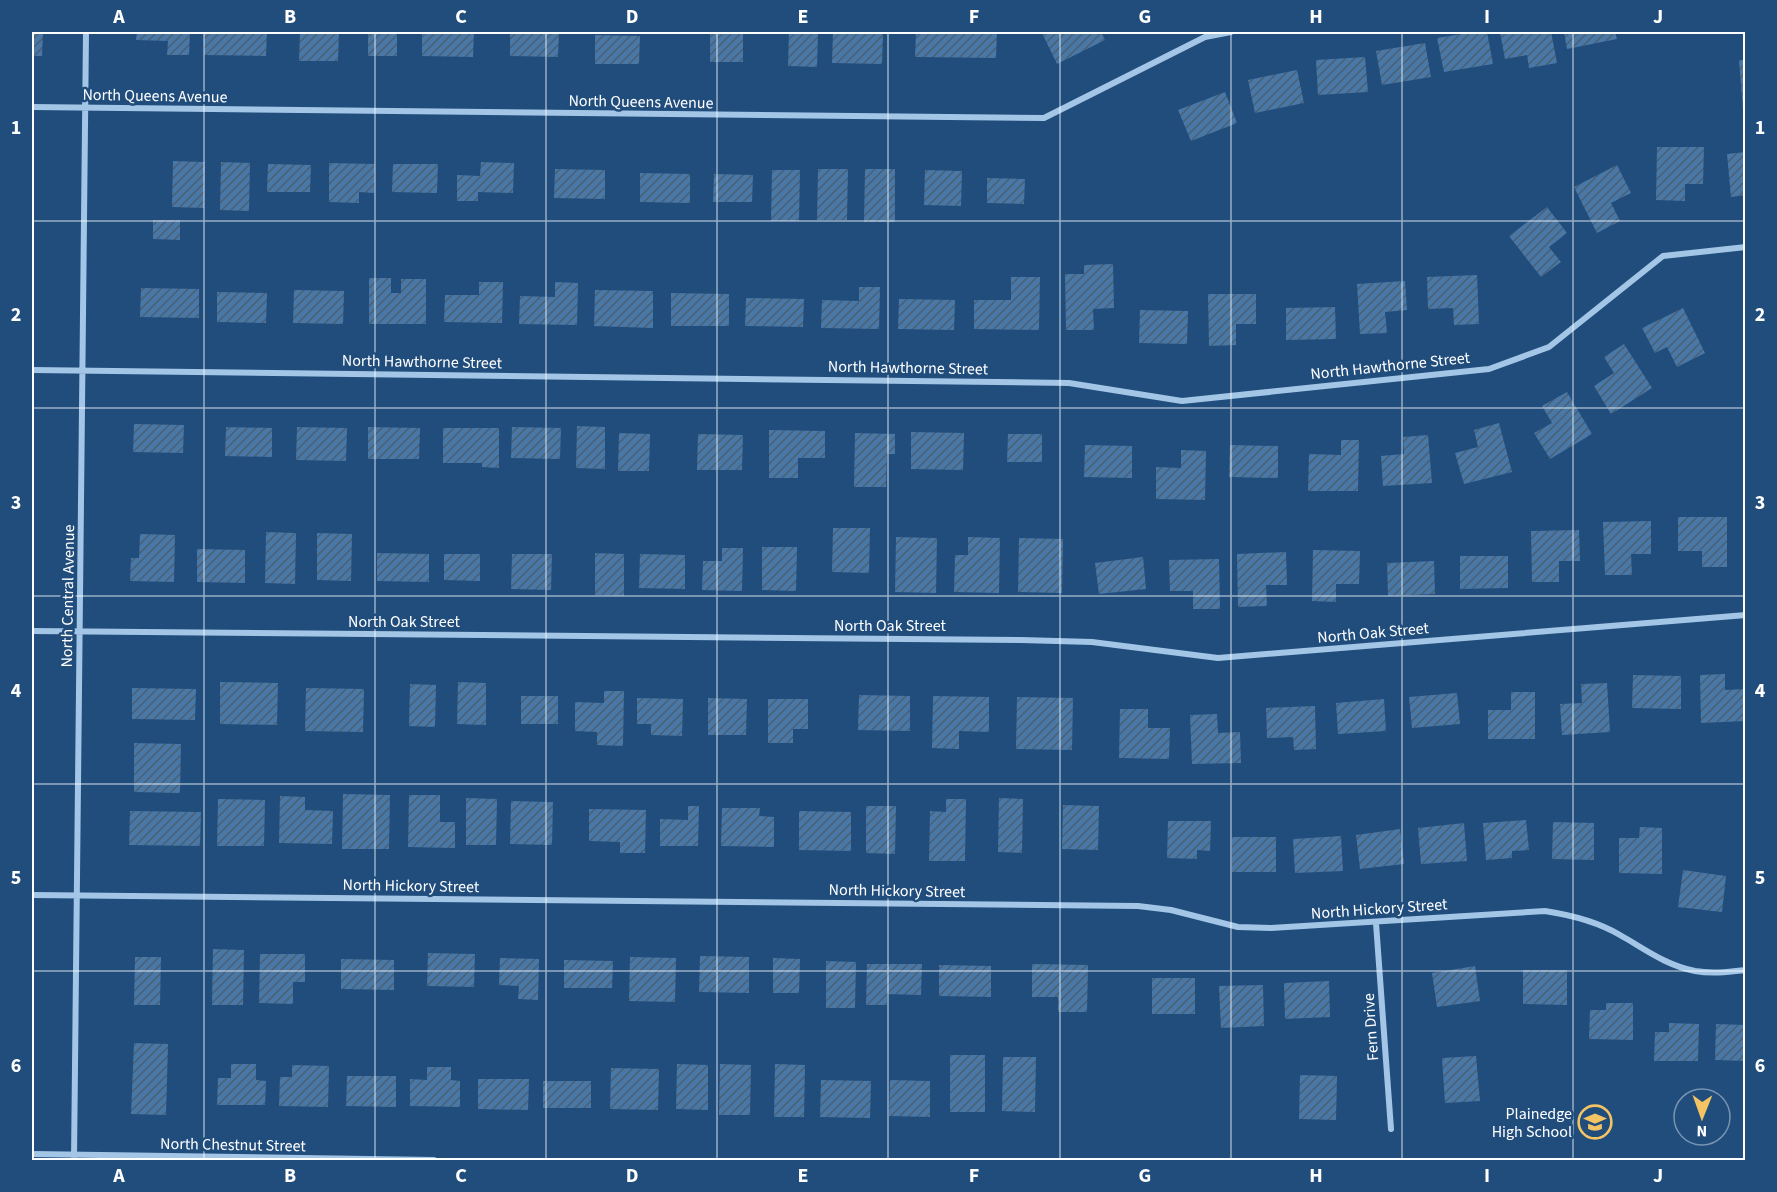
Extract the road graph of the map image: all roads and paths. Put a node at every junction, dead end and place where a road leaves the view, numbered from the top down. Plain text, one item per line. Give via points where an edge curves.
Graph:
1 (86, 32) edge
2 (1231, 32) edge
3 (32, 107) edge
4 (85, 108) junction
5 (1746, 246) edge
6 (32, 370) edge
7 (83, 370) junction
8 (1746, 615) edge
9 (32, 632) edge
10 (80, 632) junction
11 (32, 895) edge
12 (76, 895) junction
13 (1376, 923) junction
14 (1746, 970) edge
15 (1391, 1129) dead end
16 (32, 1154) edge
17 (74, 1157) edge
18 (434, 1161) edge

1 - 4 street, North Central Avenue
2 - 4 street, North Queens Avenue via 1205,37 1044,118
3 - 4 street, North Queens Avenue
4 - 7 street, North Central Avenue
5 - 7 street, North Hawthorne Street via 1663,256 1549,347 1489,369 1182,400 1069,383
6 - 7 street, North Hawthorne Street
7 - 10 street, North Central Avenue
8 - 10 street, North Oak Street via 1218,658 1092,642 1021,640
9 - 10 street, North Oak Street
10 - 12 street, North Central Avenue
11 - 12 street, North Hickory Street
12 - 13 street, North Hickory Street via 1138,906 1238,927
12 - 17 street, North Central Avenue
13 - 14 street, North Hickory Street via 1545,911 1602,926 1650,955 1694,971
13 - 15 street, Fern Drive
16 - 17 street, North Chestnut Street
17 - 18 street, North Chestnut Street

